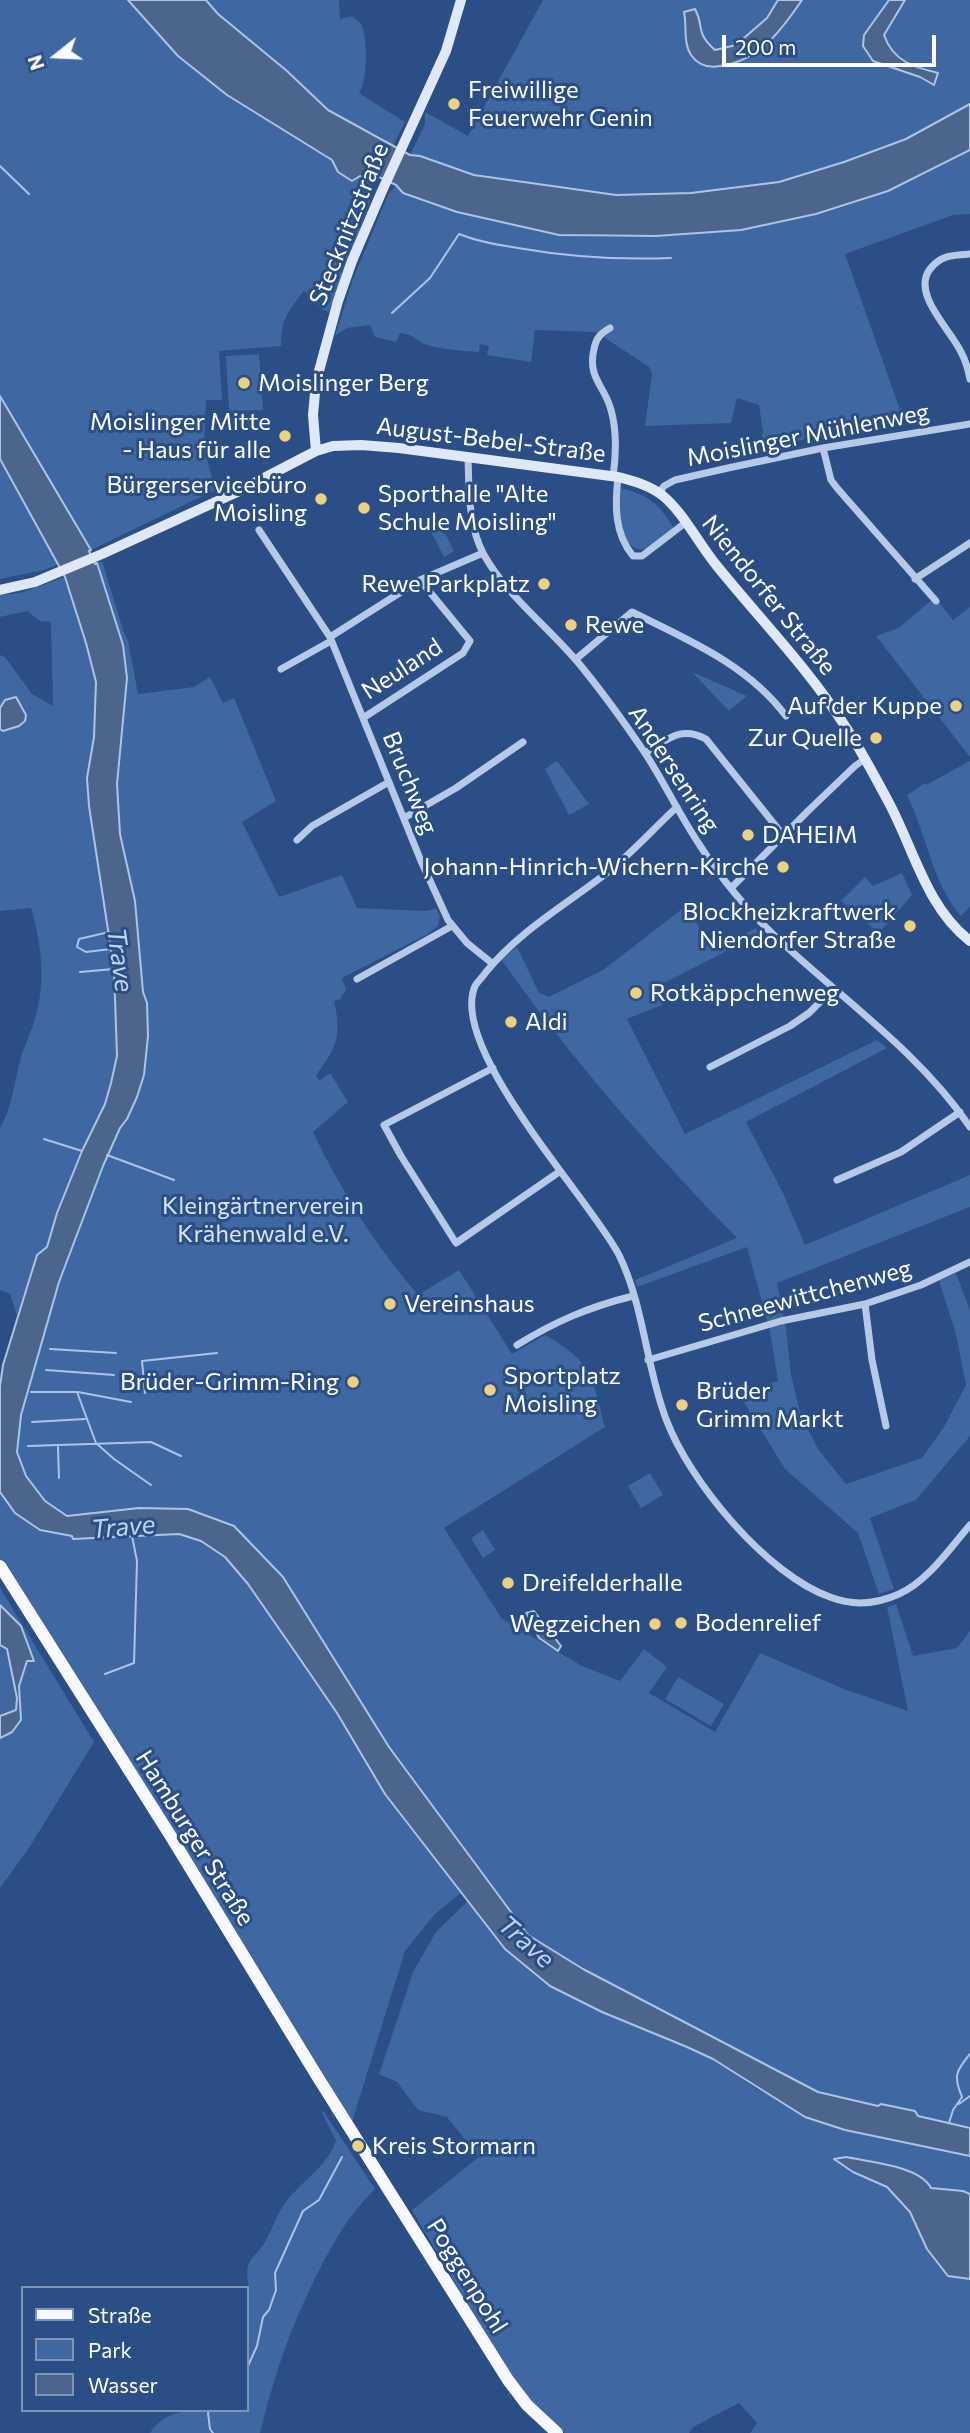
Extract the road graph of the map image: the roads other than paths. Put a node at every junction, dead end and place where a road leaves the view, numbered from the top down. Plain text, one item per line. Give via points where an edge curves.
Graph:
1 (461, 0) edge
2 (970, 254) edge
3 (610, 328) dead end
4 (970, 379) edge
5 (970, 424) edge
6 (823, 448) junction
7 (316, 451) junction
8 (468, 456) junction
9 (615, 477) junction
10 (659, 493) junction
11 (685, 523) junction
12 (259, 530) dead end
13 (970, 543) edge
14 (483, 553) junction
15 (915, 579) junction
16 (420, 580) junction
17 (0, 590) edge
18 (936, 601) dead end
19 (331, 639) junction
20 (576, 659) junction
21 (281, 669) dead end
22 (786, 716) dead end
23 (363, 718) junction
24 (523, 742) dead end
25 (645, 753) junction
26 (865, 759) junction
27 (389, 782) junction
28 (677, 807) junction
29 (404, 818) junction
30 (783, 835) junction
31 (297, 840) dead end
32 (732, 887) junction
33 (452, 926) junction
34 (970, 941) edge
35 (493, 964) junction
36 (357, 979) dead end
37 (833, 989) junction
38 (710, 1067) dead end
39 (493, 1068) junction
40 (960, 1112) junction
41 (970, 1127) edge
42 (559, 1172) junction
43 (836, 1180) dead end
44 (970, 1262) edge
45 (633, 1296) junction
46 (865, 1304) junction
47 (517, 1345) dead end
48 (648, 1360) junction
49 (887, 1426) dead end
50 (970, 1525) edge
51 (0, 1566) edge
52 (352, 2133) joint
53 (557, 2433) edge

1 - 7 main road, Stecknitzstraße via 450,40 352,261 329,331 314,396
2 - 4 street via 947,255 936,261 924,287 961,350
3 - 9 street via 595,342 591,362 611,409
5 - 6 street, Moislinger Mühlenweg
6 - 10 street, Moislinger Mühlenweg via 675,480
6 - 15 street via 831,480
7 - 8 main road, August-Bebel-Straße via 361,445
7 - 17 main road via 235,494 102,554
8 - 9 main road, August-Bebel-Straße
8 - 14 street, Andersenring via 470,502
9 - 10 main road, August-Bebel-Straße
9 - 11 street via 616,519 633,556 642,556
10 - 11 main road, Niendorfer Straße
11 - 26 main road, Niendorfer Straße via 825,697
12 - 19 street, Bruchweg
13 - 15 street
14 - 16 street
14 - 20 street, Andersenring via 497,575
15 - 18 street
16 - 19 street
16 - 23 street, Neuland via 470,641 469,646
19 - 21 street
19 - 23 street, Bruchweg
20 - 22 street via 632,612 725,659 770,695
20 - 25 street, Andersenring
23 - 27 street, Bruchweg
24 - 29 street
25 - 28 street, Andersenring
25 - 30 street via 681,733 702,737
26 - 30 street
26 - 34 main road, Niendorfer Straße via 936,905
27 - 29 street, Bruchweg
27 - 31 street via 312,826
28 - 32 street, Andersenring
28 - 35 street via 612,869 541,921
29 - 33 street, Bruchweg
30 - 32 street
32 - 37 street, Andersenring via 777,938
33 - 35 street, Bruchweg
33 - 36 street
35 - 39 street via 475,986 471,1007 473,1027
37 - 38 street via 790,1026
37 - 40 street, Andersenring via 937,1084
39 - 42 street
39 - 42 street via 384,1125 456,1243
40 - 41 street, Andersenring
40 - 43 street via 901,1152
42 - 45 street via 620,1257
44 - 46 street, Schneewittchenweg
45 - 47 street via 591,1307
45 - 48 street
46 - 48 street, Schneewittchenweg via 781,1321
46 - 49 street
48 - 50 street via 667,1422 715,1503 749,1541 803,1583 830,1597 863,1603 890,1597 917,1583
51 - 52 main road, Hamburger Straße
52 - 53 main road, Poggenpohl via 508,2380

